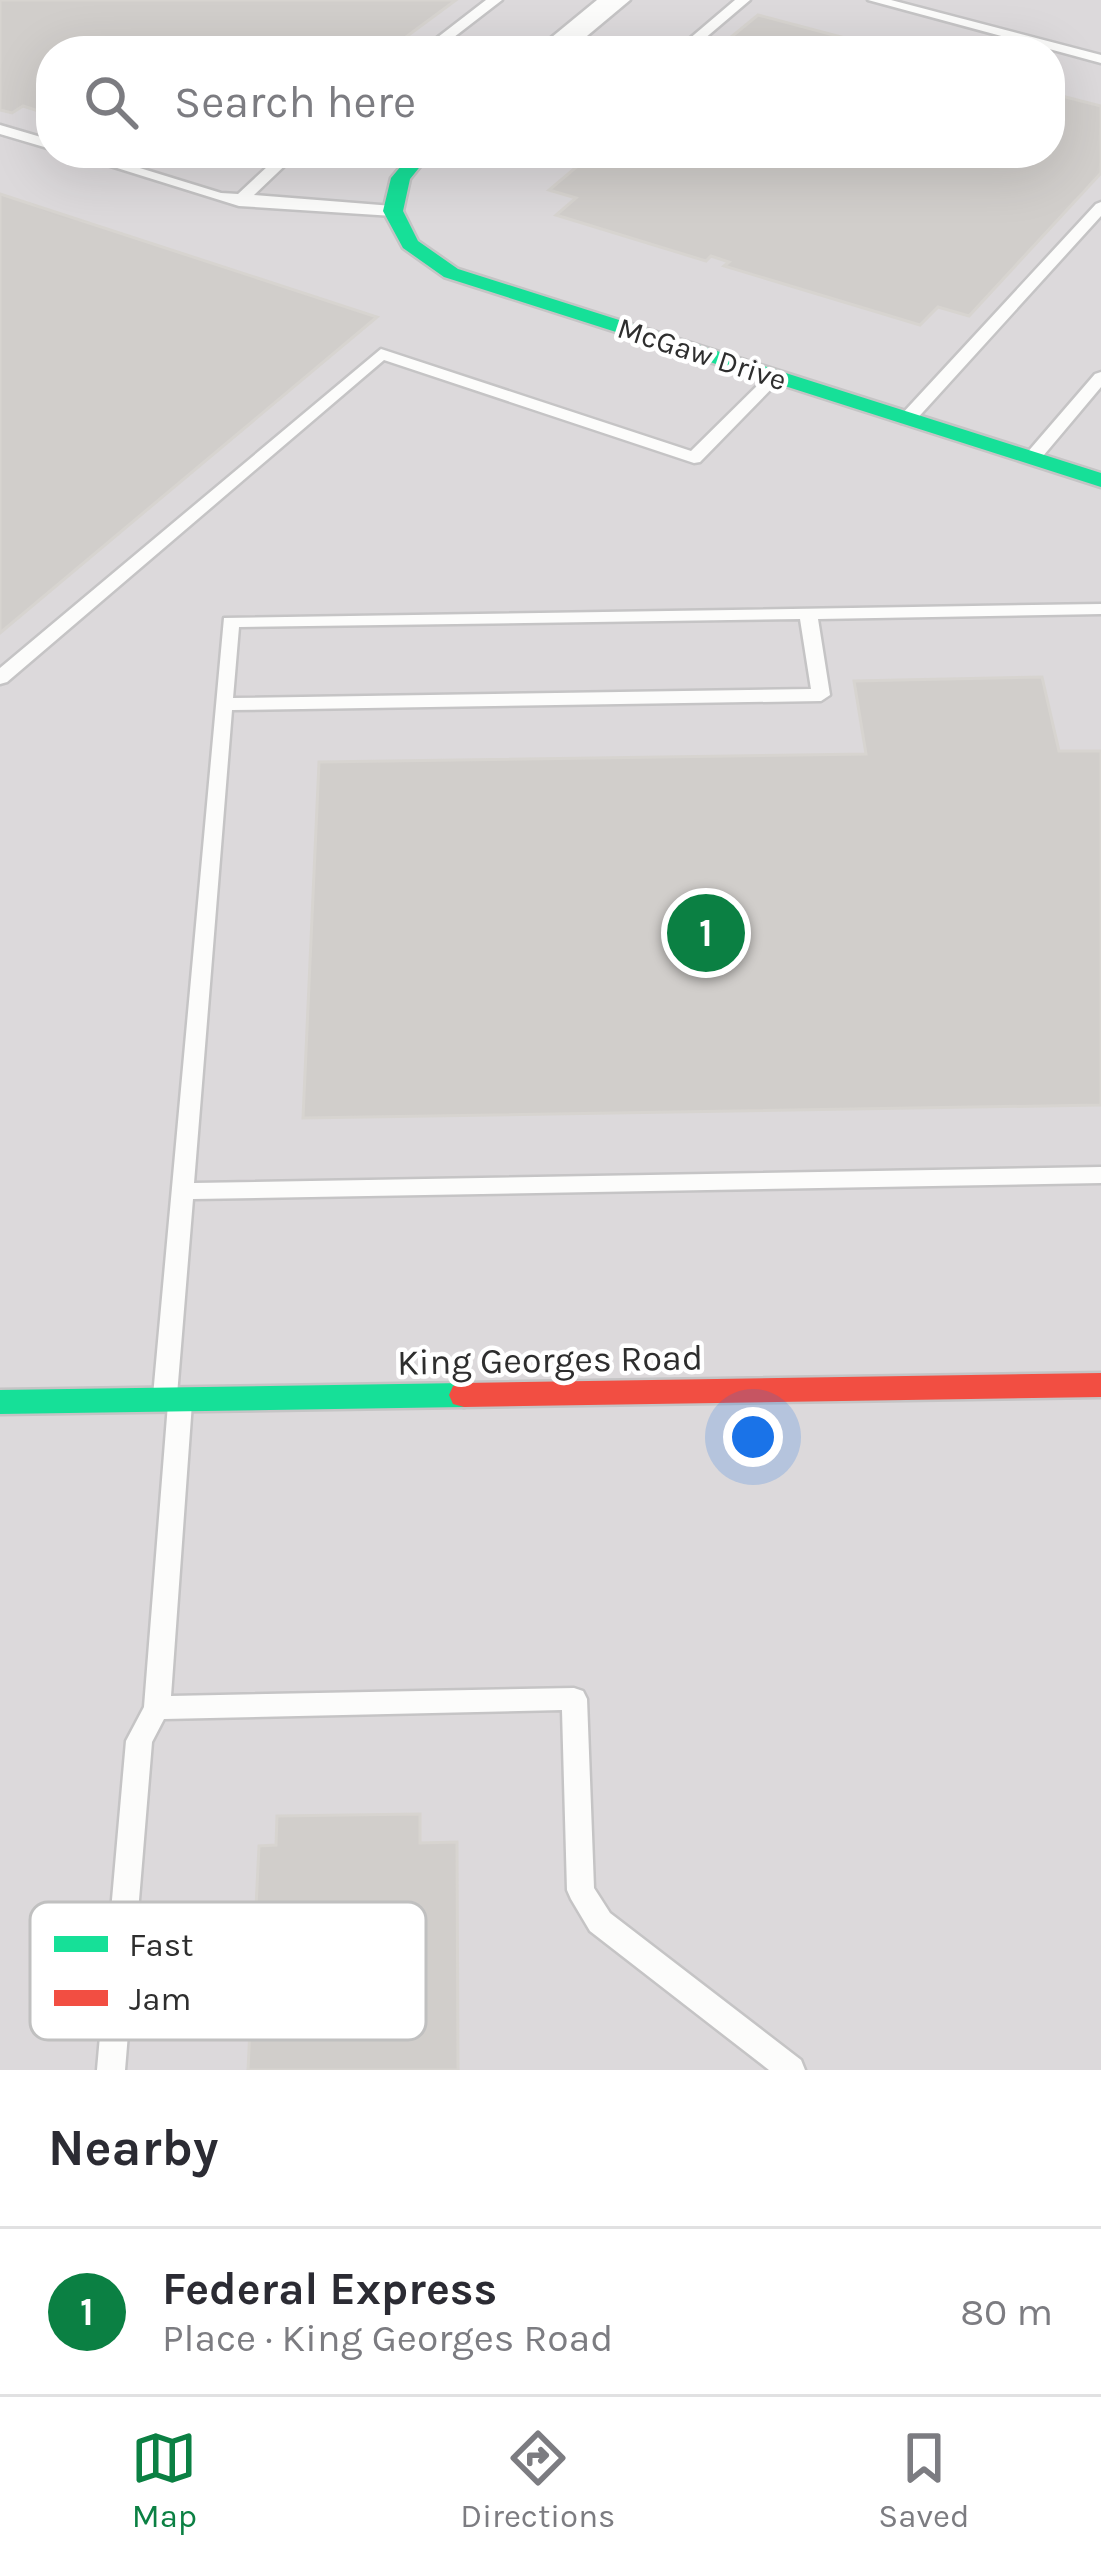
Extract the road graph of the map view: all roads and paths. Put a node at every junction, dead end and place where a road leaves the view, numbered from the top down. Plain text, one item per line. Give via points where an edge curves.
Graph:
1 (495, 0) edge
2 (615, 0) edge
3 (743, 0) edge
4 (874, 0) edge
5 (447, 36) edge
6 (569, 36) edge
7 (700, 36) edge
8 (1013, 36) edge
9 (1065, 50) edge
10 (1101, 59) edge
11 (0, 129) edge
12 (36, 140) edge
13 (127, 168) edge
14 (275, 168) edge
15 (409, 168) edge
16 (239, 201) junction
17 (1101, 207) edge
18 (393, 211) junction
19 (775, 377) junction
20 (1101, 377) edge
21 (907, 419) junction
22 (1032, 458) junction
23 (1101, 480) edge
24 (1101, 609) edge
25 (808, 614) junction
26 (0, 679) edge
27 (223, 704) junction
28 (1101, 1175) edge
29 (182, 1191) junction
30 (1101, 1385) edge
31 (0, 1402) edge
32 (172, 1402) junction
33 (157, 1708) junction
34 (125, 1902) edge
35 (114, 2040) edge
36 (111, 2070) edge
37 (791, 2070) edge

1 - 5 lane
2 - 6 street
3 - 7 lane
4 - 8 lane
9 - 10 lane
11 - 12 lane
13 - 16 lane
14 - 16 lane
15 - 18 street
16 - 18 lane
17 - 21 lane
18 - 19 street, McGaw Drive via 410,244 451,273
19 - 21 street, McGaw Drive
19 - 26 lane via 694,458 381,354
20 - 22 lane
21 - 22 street, McGaw Drive
22 - 23 street, McGaw Drive
24 - 25 lane
25 - 27 lane via 230,622
25 - 27 lane via 821,695
27 - 29 lane
28 - 29 lane
29 - 32 lane
30 - 32 street, King Georges Road
31 - 32 street, King Georges Road
32 - 33 lane
33 - 34 lane via 139,1741
33 - 37 lane via 574,1699 581,1890 589,1907
35 - 36 lane

